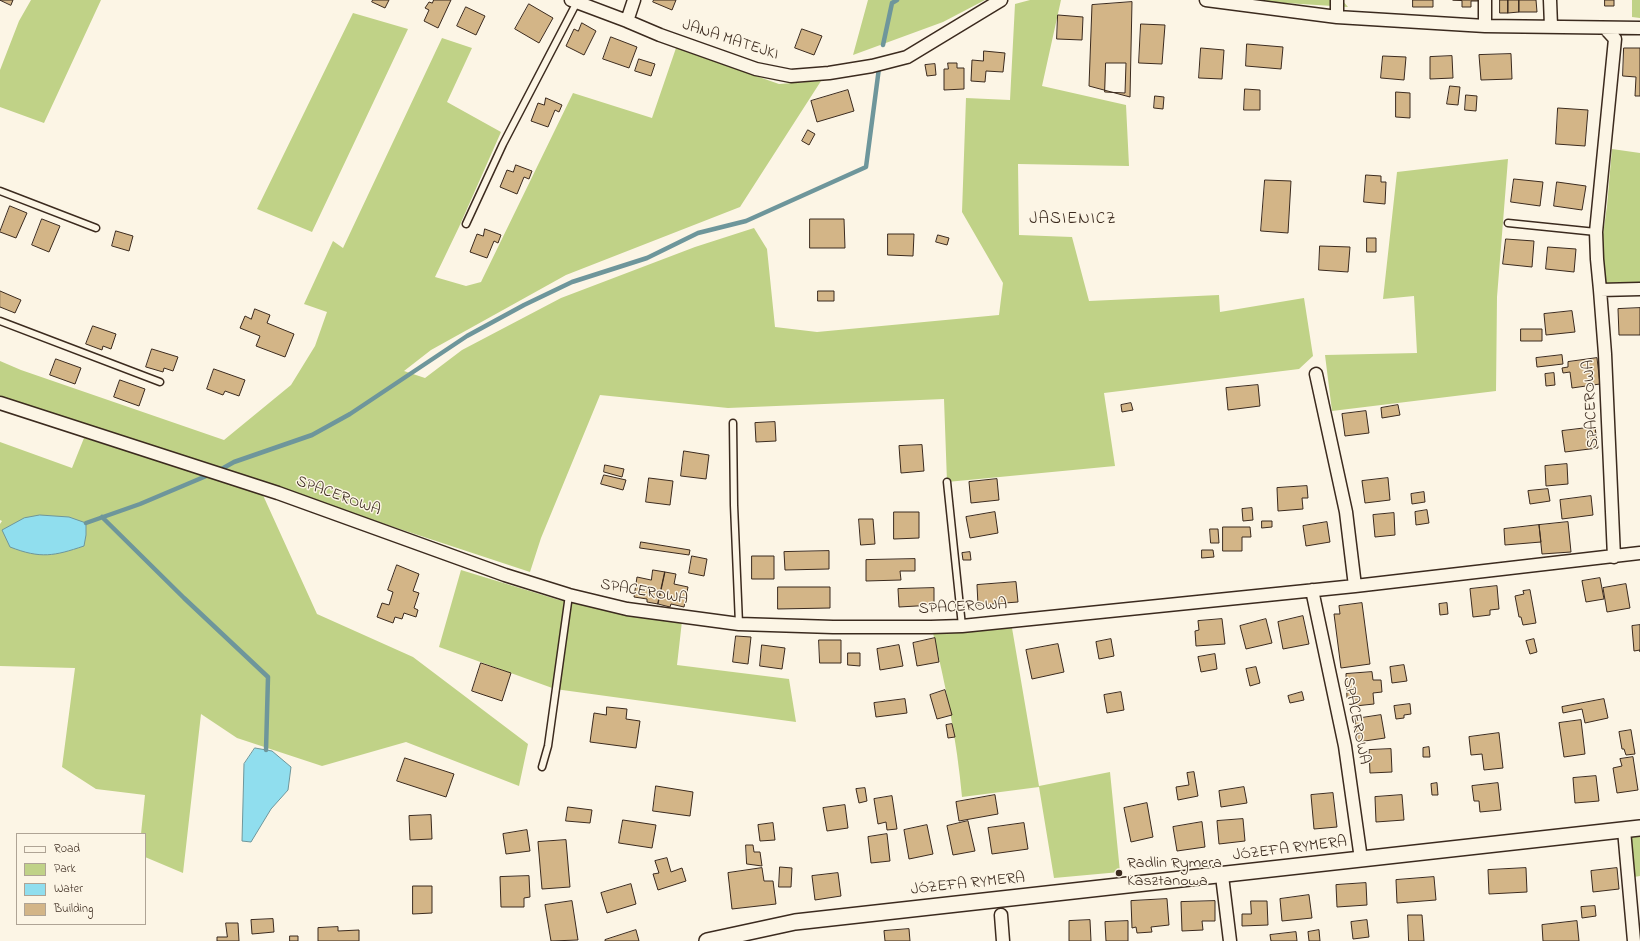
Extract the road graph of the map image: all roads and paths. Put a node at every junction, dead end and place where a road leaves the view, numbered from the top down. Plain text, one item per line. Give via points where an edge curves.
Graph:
1 (634, 0) edge
2 (1001, 0) edge
3 (1206, 0) edge
4 (1337, 0) edge
5 (1485, 0) edge
6 (1550, 0) edge
7 (574, 1) edge
8 (1337, 17) junction
9 (627, 21) junction
10 (1485, 26) junction
11 (1551, 26) junction
12 (1605, 28) junction
13 (1640, 28) edge
14 (0, 191) edge
15 (1508, 223) dead end
16 (466, 224) dead end
17 (96, 228) dead end
18 (1596, 232) junction
19 (1640, 289) edge
20 (1600, 290) junction
21 (0, 321) edge
22 (1316, 374) dead end
23 (160, 382) dead end
24 (0, 403) edge
25 (733, 423) dead end
26 (947, 482) dead end
27 (1640, 553) edge
28 (1614, 556) junction
29 (1355, 586) junction
30 (1312, 590) junction
31 (569, 595) junction
32 (739, 624) junction
33 (962, 626) junction
34 (542, 767) dead end
35 (1640, 828) edge
36 (1624, 830) junction
37 (1361, 859) junction
38 (1222, 876) junction
39 (1001, 915) dead end
40 (747, 937) edge
41 (707, 941) edge
42 (1003, 941) edge
43 (1230, 941) edge
44 (1634, 941) edge

1 - 9 street
2 - 9 street, JANA MATEJKI via 907,57 872,66 791,76 756,69
3 - 8 street
4 - 8 street
5 - 10 street
6 - 11 street
7 - 9 street, JANA MATEJKI
7 - 16 lane
8 - 10 street
10 - 11 street
11 - 12 street
12 - 13 street
12 - 18 street, SPACEROWA via 1615,39
14 - 17 lane
15 - 18 lane
18 - 20 street, SPACEROWA
19 - 20 street
20 - 28 street, SPACEROWA
21 - 23 lane
22 - 29 street via 1346,512
24 - 31 street, SPACEROWA via 278,493 505,575
25 - 32 lane
26 - 33 lane
27 - 28 street, SPACEROWA
28 - 29 street, SPACEROWA
29 - 30 street, SPACEROWA
30 - 33 street, SPACEROWA
30 - 37 street, SPACEROWA via 1345,746
31 - 32 street, SPACEROWA via 627,608
31 - 34 lane via 548,746
32 - 33 street, SPACEROWA via 841,627
35 - 36 street, JÓZEFA RYMERA
36 - 37 street, JÓZEFA RYMERA
36 - 44 street
37 - 38 street, JÓZEFA RYMERA
38 - 40 street, JÓZEFA RYMERA via 795,922
38 - 43 street
39 - 42 street
40 - 41 street, JÓZEFA RYMERA

